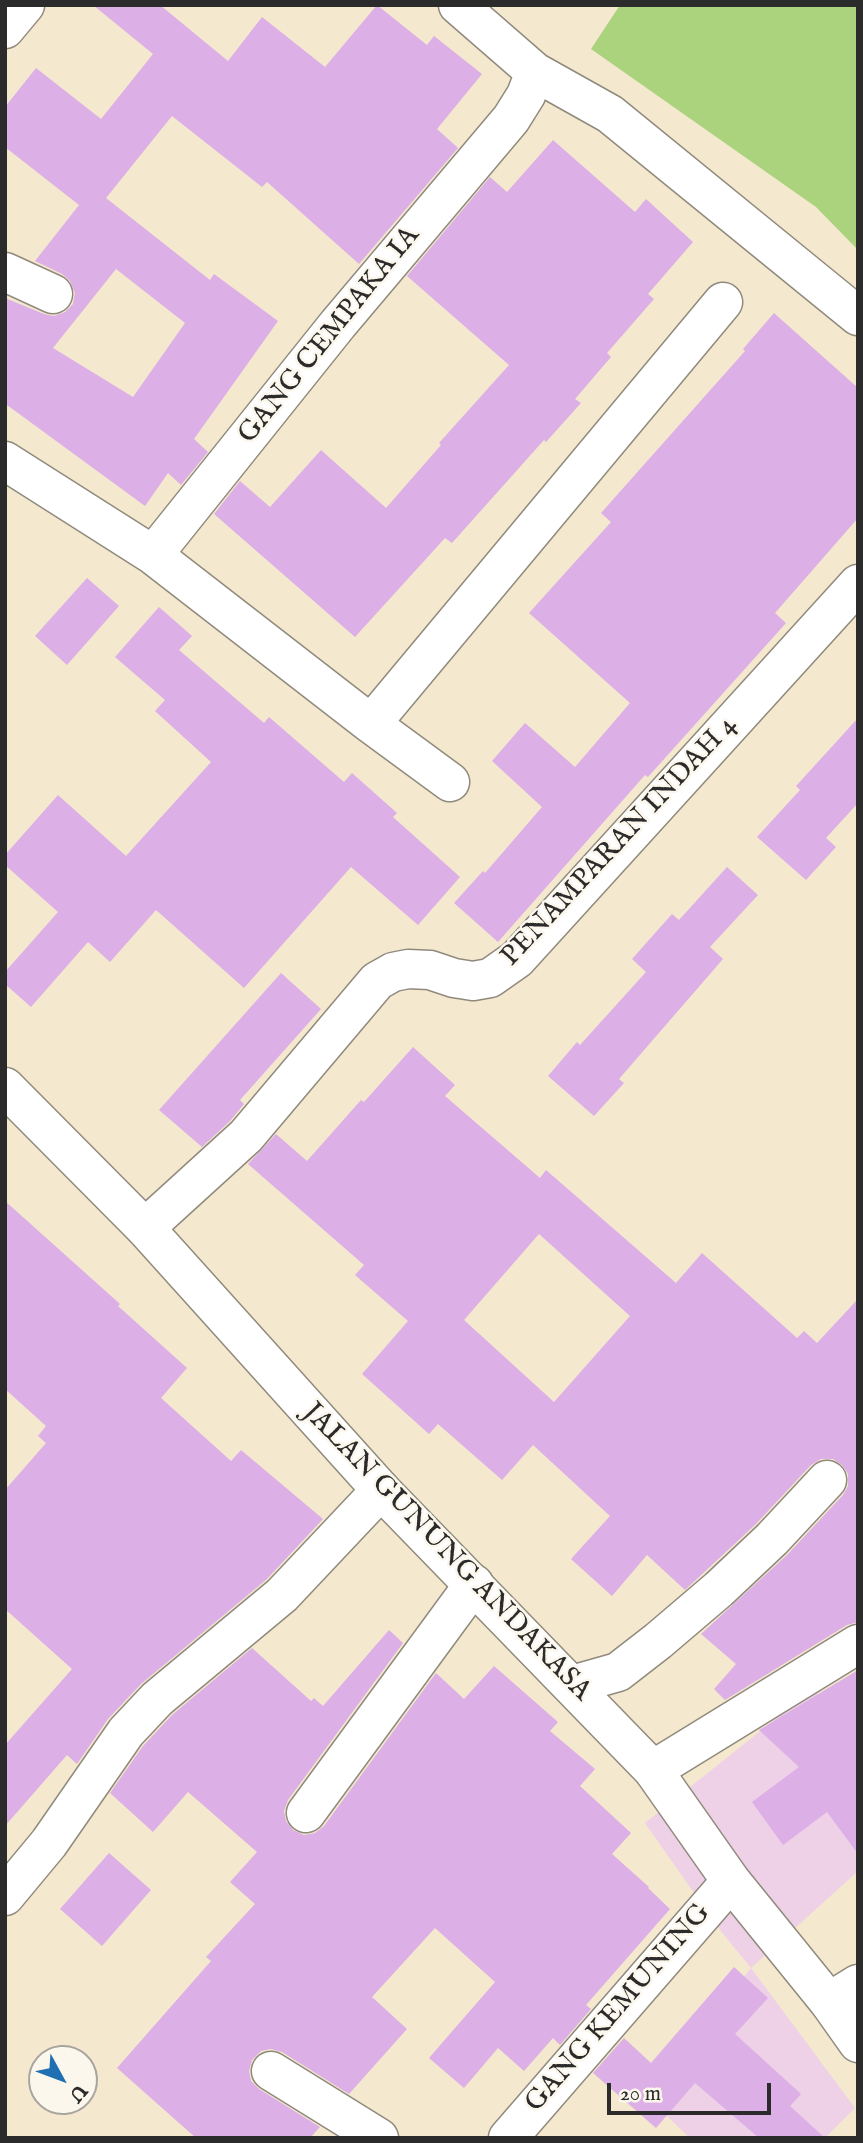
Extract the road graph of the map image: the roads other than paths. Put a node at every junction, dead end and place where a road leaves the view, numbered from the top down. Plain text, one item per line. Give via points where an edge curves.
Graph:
1 (24, 5) edge
2 (458, 5) edge
3 (5, 29) edge
4 (535, 72) junction
5 (5, 272) edge
6 (53, 294) dead end
7 (723, 302) dead end
8 (858, 316) edge
9 (5, 461) edge
10 (152, 555) junction
11 (858, 584) edge
12 (372, 724) junction
13 (450, 782) dead end
14 (5, 1087) edge
15 (145, 1228) junction
16 (827, 1480) dead end
17 (380, 1490) junction
18 (474, 1584) junction
19 (858, 1644) edge
20 (572, 1685) junction
21 (653, 1770) junction
22 (306, 1813) dead end
23 (731, 1881) junction
24 (5, 1896) edge
25 (843, 1993) edge
26 (858, 2043) edge
27 (271, 2071) dead end
28 (379, 2138) edge
29 (508, 2138) edge

1 - 3 street
2 - 4 street
4 - 8 street via 610,114
4 - 10 street, GANG CEMPAKA IA via 510,119
5 - 6 street
7 - 12 street
9 - 10 street
10 - 12 street
11 - 15 street, PENAMPARAN INDAH 4 via 517,959 490,978 473,981 408,969 377,981 246,1136
12 - 13 street
14 - 15 street, JALAN GUNUNG ANDAKASA
15 - 17 street, JALAN GUNUNG ANDAKASA
16 - 20 street via 772,1539 658,1641 618,1672
17 - 18 street, JALAN GUNUNG ANDAKASA
17 - 24 street via 282,1595 158,1699 126,1732 49,1843
18 - 20 street, JALAN GUNUNG ANDAKASA
18 - 22 street
19 - 21 street
20 - 21 street, JALAN GUNUNG ANDAKASA
21 - 23 street, JALAN GUNUNG ANDAKASA
23 - 25 street, JALAN GUNUNG ANDAKASA
23 - 29 street, GANG KEMUNING
25 - 26 street, JALAN GUNUNG ANDAKASA
27 - 28 street

